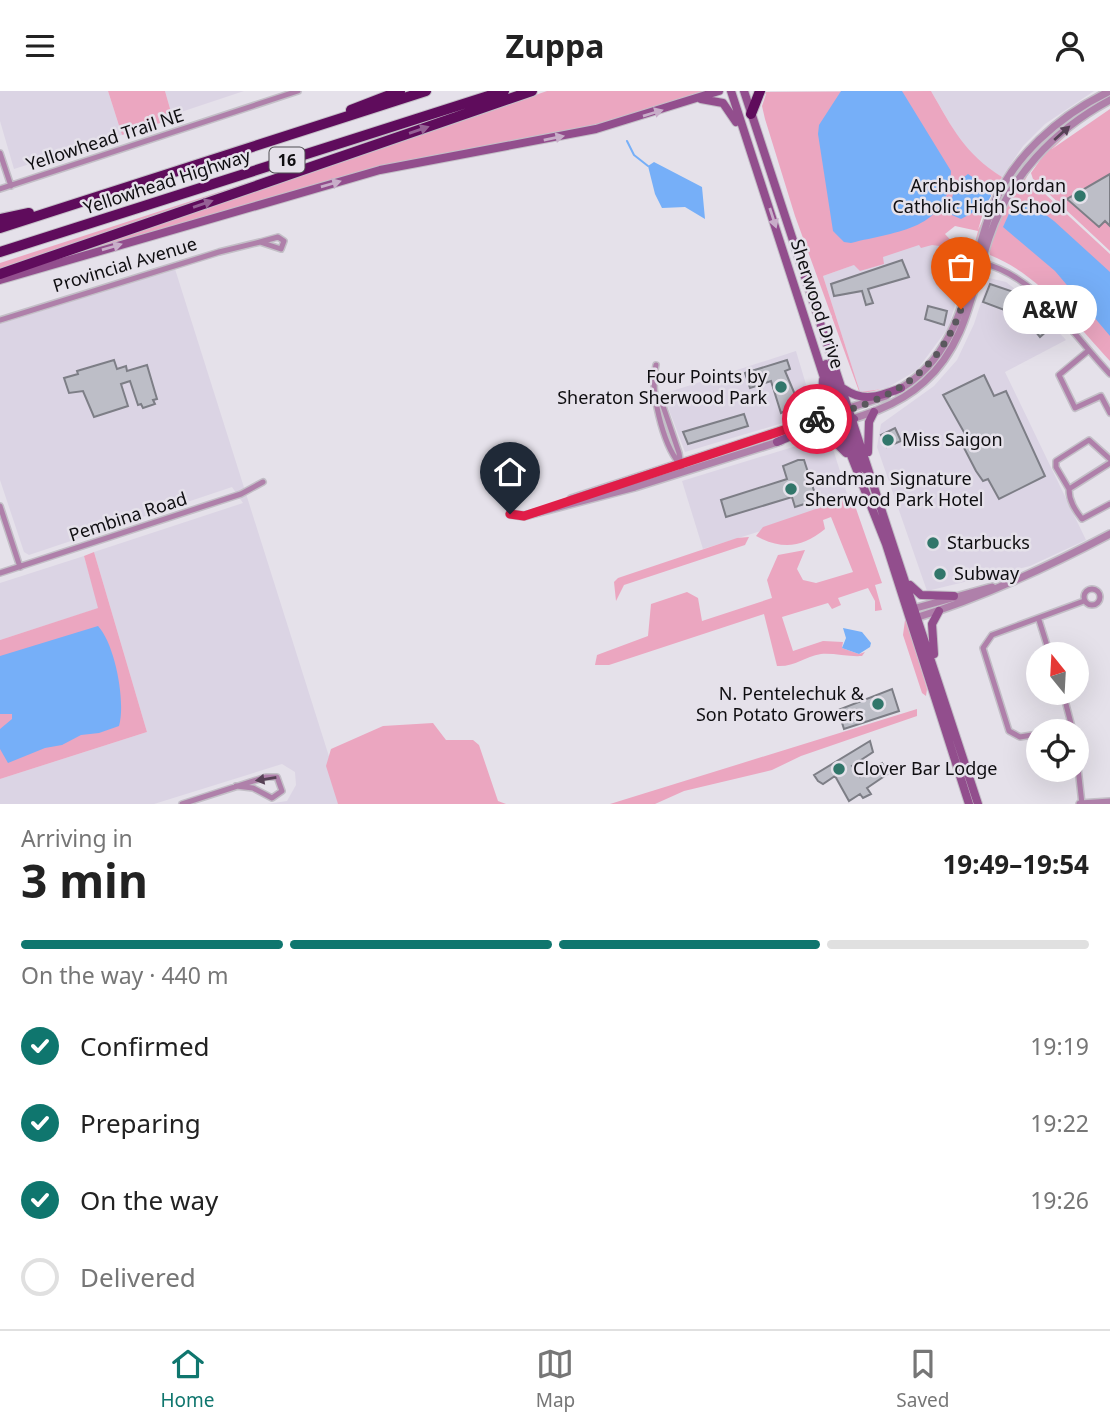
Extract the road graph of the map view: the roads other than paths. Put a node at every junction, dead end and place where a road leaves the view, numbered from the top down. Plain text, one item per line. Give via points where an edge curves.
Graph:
1 (298, 91) edge
2 (400, 91) edge
3 (426, 91) edge
4 (504, 91) edge
5 (532, 91) edge
6 (719, 91) edge
7 (731, 91) edge
8 (744, 91) edge
9 (760, 91) edge
10 (1110, 91) edge
11 (698, 98) junction
12 (1110, 100) edge
13 (751, 114) junction
14 (306, 130) junction
15 (0, 153) edge
16 (751, 154) junction
17 (11, 186) junction
18 (0, 189) edge
19 (67, 207) junction
20 (0, 219) edge
21 (0, 228) edge
22 (260, 242) dead end
23 (0, 252) edge
24 (982, 263) junction
25 (0, 275) edge
26 (0, 281) edge
27 (0, 320) edge
28 (814, 344) junction
29 (1088, 351) junction
30 (656, 365) dead end
31 (823, 374) junction
32 (1110, 374) edge
33 (901, 388) junction
34 (844, 389) junction
35 (874, 412) junction
36 (1110, 413) edge
37 (842, 416) junction
38 (854, 419) junction
39 (813, 420) junction
40 (805, 434) junction
41 (777, 442) junction
42 (852, 460) junction
43 (1110, 461) edge
44 (679, 463) junction
45 (869, 465) junction
46 (682, 473) junction
47 (874, 481) junction
48 (263, 482) dead end
49 (1069, 489) junction
50 (1110, 504) edge
51 (0, 506) edge
52 (551, 507) junction
53 (510, 514) dead end
54 (1110, 534) edge
55 (20, 566) junction
56 (0, 573) edge
57 (904, 576) junction
58 (1000, 586) junction
59 (954, 596) junction
60 (1084, 601) dead end
61 (939, 611) junction
62 (913, 614) junction
63 (1039, 620) junction
64 (1046, 642) edge
65 (938, 678) junction
66 (1026, 736) edge
67 (1079, 782) edge
68 (236, 786) junction
69 (973, 788) junction
70 (1110, 801) edge
71 (183, 804) edge
72 (969, 804) edge
73 (978, 804) edge
74 (984, 804) edge
75 (1081, 804) edge

1 - 17 street, Yellowhead Trail NE
2 - 14 highway
3 - 14 highway, Yellowhead Highway / 16
4 - 23 highway, Yellowhead Highway / 16
25 -> 5 highway
6 - 11 main road
7 - 16 main road, Sherwood Drive
8 - 13 main road, Sherwood Drive
9 - 13 highway
10 - 33 street via 1061,121 1014,170 991,211 949,337 933,362
11 - 16 main road via 716,100 728,108
26 -> 11 main road via 380,170 596,129
24 -> 12 street via 1000,211 1021,174 1065,129
13 - 34 main road, Sherwood Drive
14 - 19 highway, Yellowhead Highway / 16
15 - 17 street
16 -> 28 main road, Sherwood Drive
17 - 18 street, Yellowhead Trail NE
19 - 20 highway
19 - 21 highway, Yellowhead Highway / 16
22 - 27 street, Provincial Avenue
24 - 29 street via 1010,271 1028,283
24 - 35 street via 964,326 942,363 904,398
28 - 31 main road, Sherwood Drive
28 - 37 main road via 821,352
29 - 32 street
29 - 36 street via 1059,375 1075,408 1101,396
30 - 44 street via 656,405
31 - 37 main road, Sherwood Drive
31 - 39 main road via 821,406
33 - 34 main road via 865,398
33 - 37 street
34 - 37 main road, Sherwood Drive
35 - 38 street
35 - 45 main road via 868,426
37 - 38 main road, Sherwood Drive
37 - 39 street
37 - 40 street
37 - 41 main road
37 - 42 main road, Sherwood Drive
37 - 47 main road
38 - 45 main road, Sherwood Drive
39 - 44 street
40 - 41 street
40 - 42 main road via 826,433
41 - 46 street
42 - 62 main road, Sherwood Drive
43 - 49 street
43 - 49 street via 1089,440 1056,461
44 - 46 street
44 - 52 street
45 - 47 main road, Sherwood Drive
46 - 52 street
47 - 57 main road, Sherwood Drive
48 - 55 street, Pembina Road via 241,494
49 - 50 street via 1082,519
51 - 55 street
52 - 53 street via 524,516
54 - 58 street via 1058,563
55 - 56 street, Pembina Road
57 - 59 main road via 917,594
57 - 62 main road, Sherwood Drive
58 - 59 street
58 - 61 street
59 - 62 street
60 - 63 street
61 - 62 street
61 - 65 main road via 932,630
62 - 65 main road, Sherwood Drive
62 - 72 main road, Sherwood Drive
63 - 64 street
63 - 66 street via 992,635 983,648 1009,731
65 - 69 main road, Sherwood Drive
67 - 75 street
68 -> 68 street via 272,799 283,786 271,776
68 - 71 street
69 - 73 main road, Sherwood Drive
69 - 74 main road
70 - 75 street

